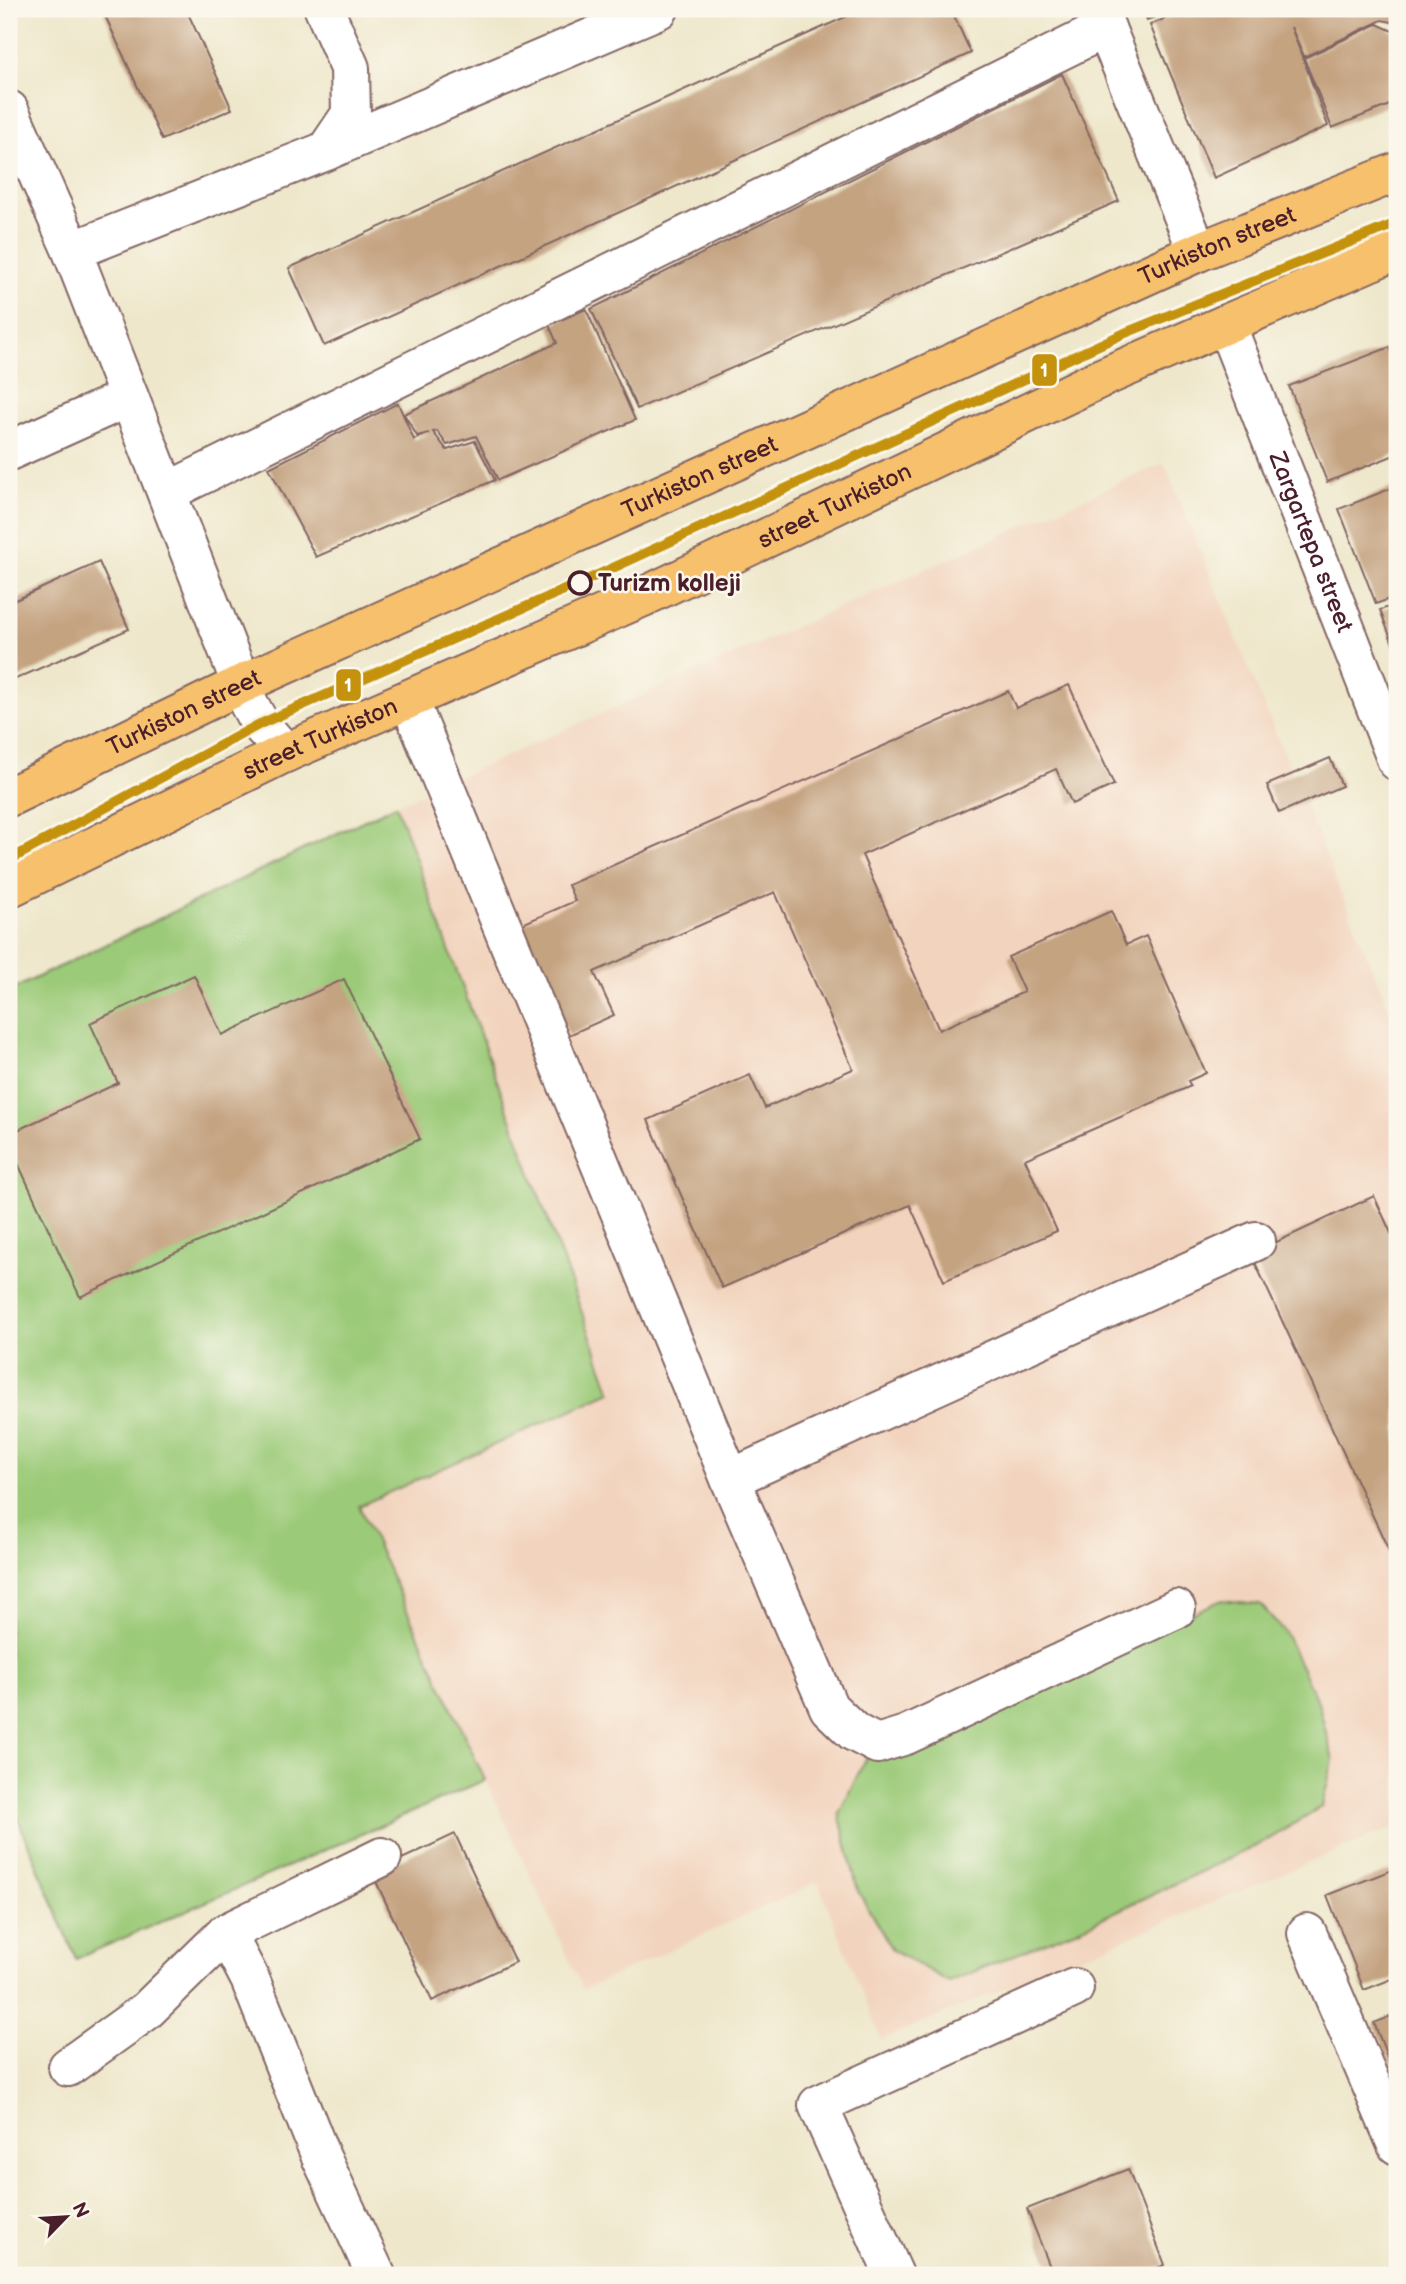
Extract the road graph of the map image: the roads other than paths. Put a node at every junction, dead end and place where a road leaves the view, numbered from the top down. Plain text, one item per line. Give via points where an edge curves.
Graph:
1 (324, 9) edge
2 (659, 9) edge
3 (1102, 18) edge
4 (9, 110) edge
5 (326, 151) junction
6 (1397, 172) edge
7 (1397, 250) edge
8 (72, 251) junction
9 (1198, 252) junction
10 (1226, 324) junction
11 (129, 397) junction
12 (9, 451) edge
13 (167, 492) junction
14 (242, 684) junction
15 (409, 700) junction
16 (285, 753) junction
17 (1397, 761) edge
18 (9, 797) edge
19 (9, 888) edge
20 (1256, 1241) dead end
21 (730, 1479) junction
22 (1176, 1609) dead end
23 (382, 1857) dead end
24 (1307, 1933) dead end
25 (226, 1934) junction
26 (1074, 1988) dead end
27 (68, 2067) dead end
28 (1397, 2145) edge
29 (376, 2275) edge
30 (894, 2275) edge

1 - 5 street via 350,68 351,103 351,114
2 - 5 street
3 - 9 street
3 - 13 street
4 - 8 street
5 - 8 street
6 - 9 main road, Turkiston street
7 - 10 main road, street Turkiston
8 - 11 street
9 - 14 main road, Turkiston street
10 - 15 main road, street Turkiston via 1087,384 643,597
10 - 17 street, Zargartepa street
11 - 12 street
11 - 13 street
13 - 14 street
14 - 16 street via 260,724
14 - 18 main road, Turkiston street
15 - 16 main road, street Turkiston
15 - 21 street
16 - 19 main road, street Turkiston
20 - 21 street
21 - 22 street via 829,1708 854,1732 877,1744 906,1735
23 - 25 street
24 - 28 street
25 - 27 street via 146,2011
25 - 29 street via 250,1979 321,2157
26 - 30 street via 818,2105

